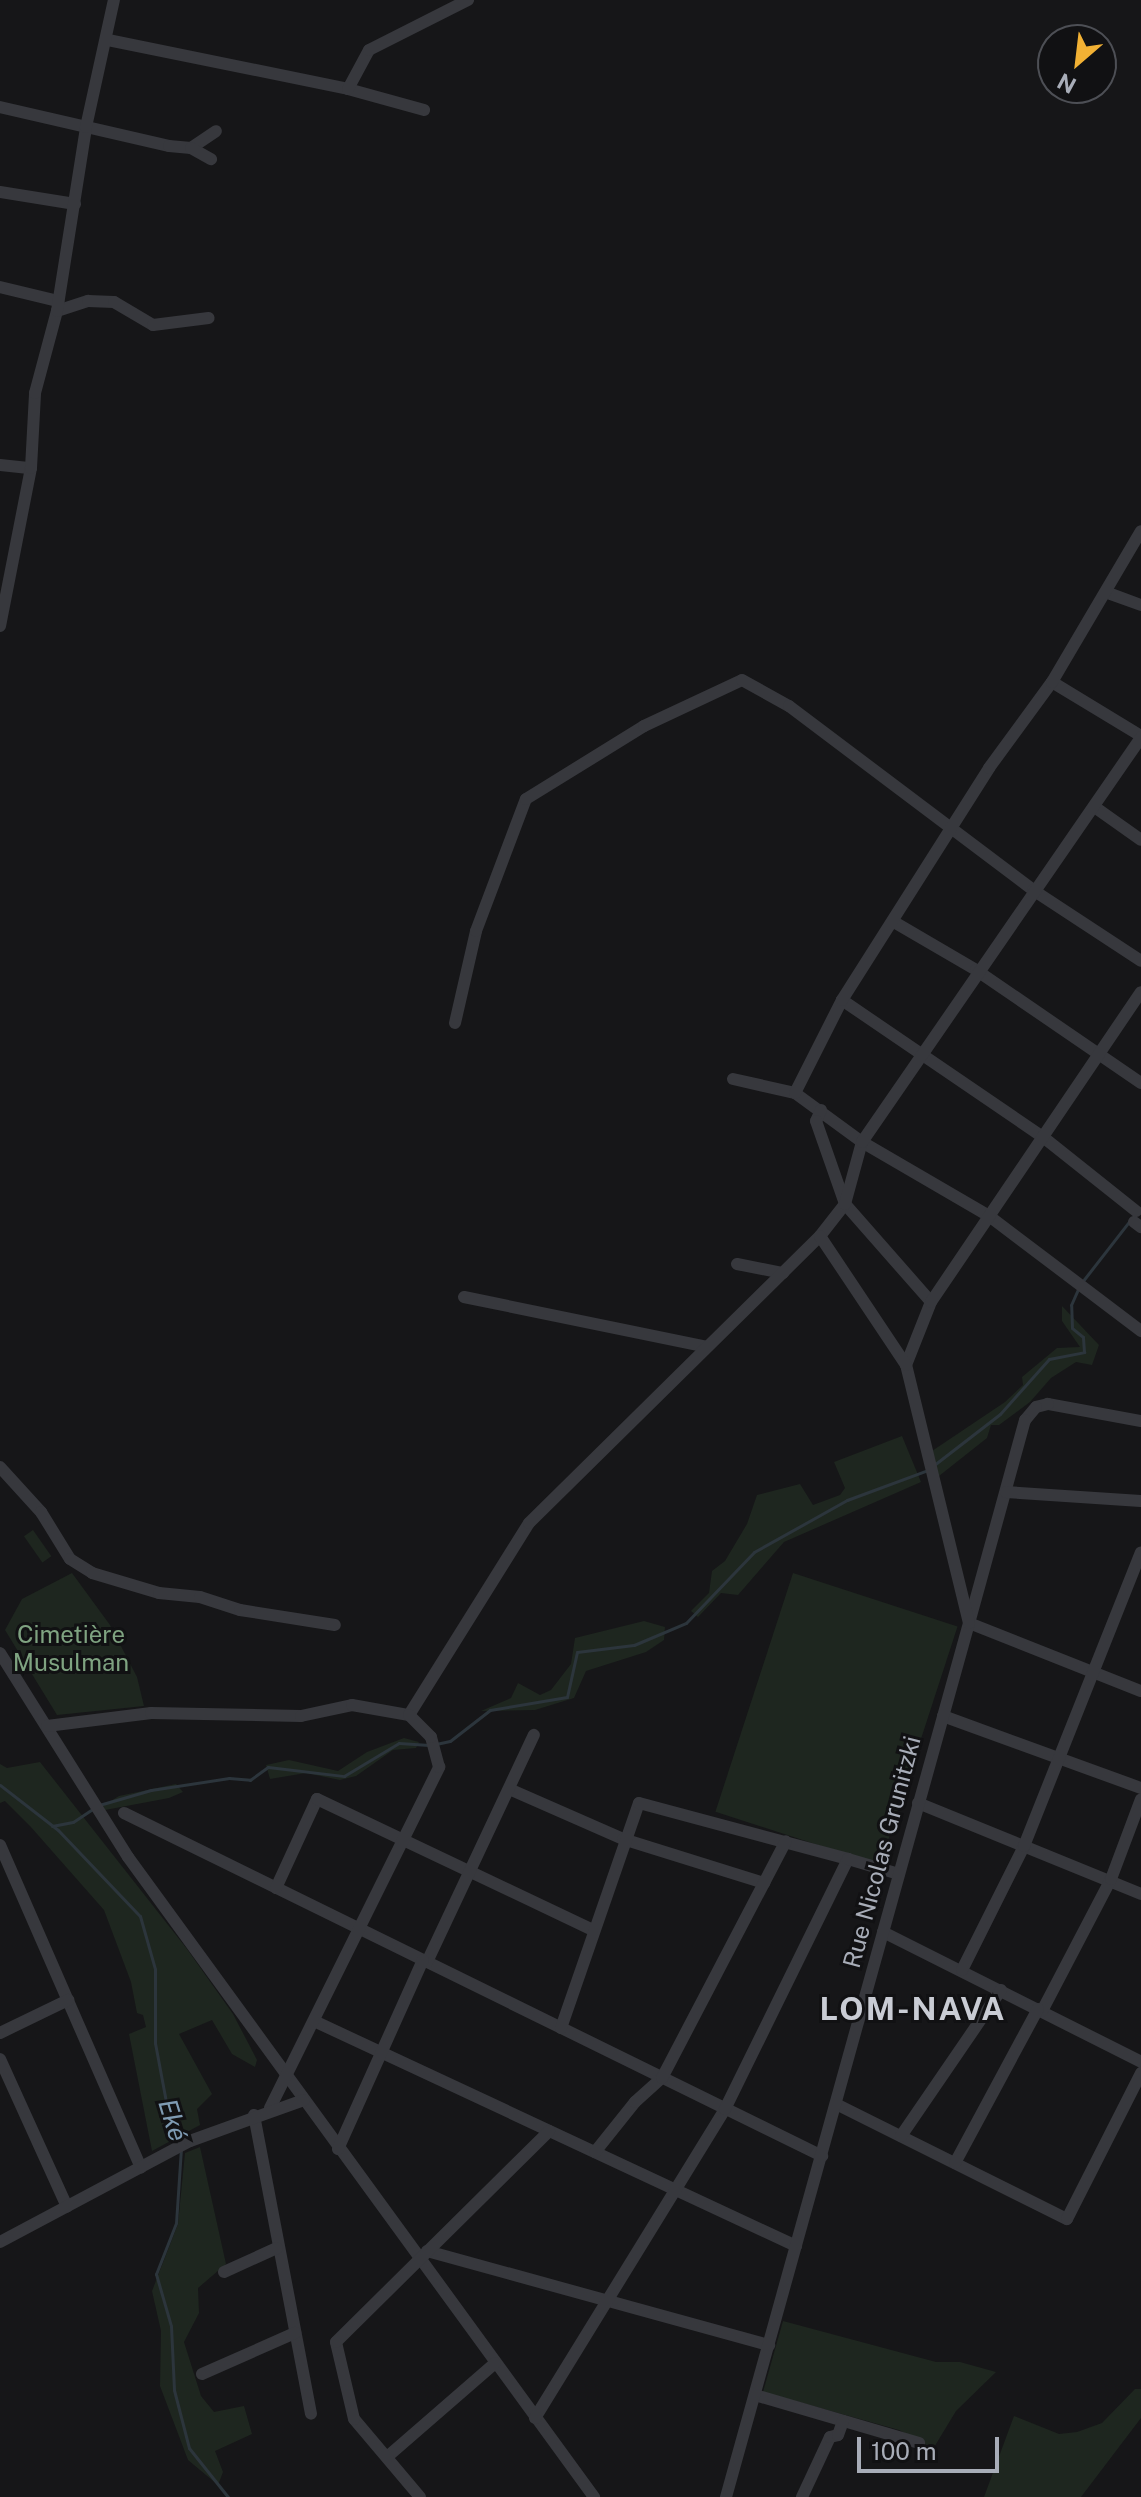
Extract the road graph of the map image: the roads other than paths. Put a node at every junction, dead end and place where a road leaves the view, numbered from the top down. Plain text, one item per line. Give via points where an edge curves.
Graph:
1 (114, 0) edge
2 (466, 0) edge
3 (108, 40) junction
4 (348, 89) junction
5 (0, 107) edge
6 (424, 110) dead end
7 (86, 127) junction
8 (216, 131) dead end
9 (191, 148) junction
10 (211, 159) dead end
11 (0, 192) edge
12 (75, 204) junction
13 (0, 287) edge
14 (58, 306) junction
15 (209, 318) dead end
16 (0, 465) edge
17 (31, 468) junction
18 (1141, 531) edge
19 (5, 560) edge
20 (1108, 593) junction
21 (1141, 605) edge
22 (0, 626) edge
23 (1052, 682) junction
24 (1141, 736) edge
25 (1096, 808) junction
26 (953, 826) junction
27 (1141, 840) edge
28 (1033, 890) junction
29 (894, 922) junction
30 (1141, 961) edge
31 (976, 970) junction
32 (1141, 992) edge
33 (842, 1000) junction
34 (455, 1023) dead end
35 (1099, 1054) junction
36 (924, 1055) junction
37 (733, 1079) dead end
38 (1141, 1083) edge
39 (795, 1093) junction
40 (821, 1110) junction
41 (1043, 1137) junction
42 (862, 1142) junction
43 (845, 1204) junction
44 (989, 1216) junction
45 (1137, 1220) edge
46 (820, 1236) junction
47 (737, 1264) dead end
48 (783, 1273) junction
49 (464, 1297) dead end
50 (931, 1302) junction
51 (1141, 1331) edge
52 (707, 1347) junction
53 (906, 1365) junction
54 (1141, 1421) edge
55 (0, 1467) edge
56 (1006, 1492) junction
57 (1141, 1501) edge
58 (1141, 1552) edge
59 (969, 1623) junction
60 (335, 1625) dead end
61 (0, 1653) edge
62 (1093, 1670) junction
63 (1141, 1691) edge
64 (409, 1715) junction
65 (943, 1716) junction
66 (47, 1726) junction
67 (534, 1735) dead end
68 (1056, 1756) junction
69 (1141, 1788) edge
70 (509, 1789) junction
71 (1141, 1799) edge
72 (918, 1803) junction
73 (124, 1813) dead end
74 (623, 1839) junction
75 (786, 1841) junction
76 (404, 1843) junction
77 (0, 1845) edge
78 (1024, 1846) junction
79 (848, 1859) junction
80 (468, 1874) junction
81 (899, 1874) junction
82 (1111, 1879) junction
83 (764, 1883) junction
84 (276, 1888) junction
85 (1141, 1894) edge
86 (359, 1929) junction
87 (591, 1929) junction
88 (883, 1932) junction
89 (425, 1961) junction
90 (962, 1970) junction
91 (1001, 1990) junction
92 (68, 2000) junction
93 (1040, 2010) junction
94 (314, 2021) junction
95 (561, 2028) junction
96 (0, 2033) edge
97 (383, 2053) junction
98 (0, 2059) edge
99 (1141, 2062) edge
100 (1141, 2073) edge
101 (285, 2074) junction
102 (662, 2078) junction
103 (304, 2100) junction
104 (836, 2104) junction
105 (270, 2108) junction
106 (725, 2109) junction
107 (254, 2115) junction
108 (549, 2131) junction
109 (901, 2136) junction
110 (338, 2149) junction
111 (595, 2152) junction
112 (822, 2156) junction
113 (955, 2163) junction
114 (141, 2168) junction
115 (676, 2190) junction
116 (67, 2207) junction
117 (0, 2242) edge
118 (796, 2246) junction
119 (277, 2248) junction
120 (424, 2254) junction
121 (224, 2272) dead end
122 (610, 2300) junction
123 (295, 2333) junction
124 (769, 2345) junction
125 (495, 2363) junction
126 (202, 2374) dead end
127 (755, 2395) junction
128 (311, 2414) dead end
129 (535, 2418) junction
130 (843, 2421) junction
131 (919, 2443) dead end
132 (387, 2457) junction
133 (420, 2497) edge
134 (594, 2497) edge
135 (726, 2497) edge
136 (802, 2497) edge

1 - 3 street
2 - 4 street via 369,50
3 - 4 street
3 - 7 street
4 - 6 street
5 - 7 street
7 - 9 street
7 - 12 street
8 - 9 street
9 - 10 street
11 - 12 street
12 - 14 street
13 - 14 street
14 - 15 street via 114,302 153,325
14 - 17 street via 35,393
16 - 17 street
17 - 19 street
18 - 20 street
19 - 22 street
20 - 21 street
20 - 23 street
23 - 24 street
23 - 26 street
24 - 25 street
25 - 27 street
25 - 28 street
26 - 28 street
26 - 29 street
26 - 34 street via 789,706 742,680 644,726 526,799 476,931
28 - 30 street
28 - 31 street
29 - 31 street
29 - 33 street
31 - 35 street
31 - 36 street
32 - 35 street
33 - 36 street
33 - 39 street
35 - 38 street
35 - 41 street
36 - 41 street
36 - 42 street
37 - 39 street
39 - 40 street
40 - 42 street
40 - 43 street via 816,1121
41 - 44 street
41 - 45 street
42 - 43 street
42 - 44 street
43 - 46 street
43 - 50 street
44 - 50 street
44 - 51 street
46 - 48 street
46 - 53 street, Rue Nicolas Grunitzki
47 - 48 street
48 - 52 street
49 - 52 street
50 - 53 street
52 - 64 street via 529,1523
53 - 59 street, Rue Nicolas Grunitzki
54 - 56 street via 1048,1404 1036,1407 1025,1420
55 - 60 street via 41,1512 70,1559 92,1573 159,1593
56 - 57 street
56 - 59 street
58 - 62 street
59 - 62 street
59 - 65 street, Rue Nicolas Grunitzki
61 - 66 street
62 - 63 street
62 - 68 street
64 - 66 street via 352,1705 301,1716 151,1713
64 - 76 street via 433,1742 439,1767
65 - 68 street
65 - 72 street, Rue Nicolas Grunitzki
66 - 101 street via 99,1813
67 - 70 street
68 - 69 street
68 - 78 street
70 - 74 street
70 - 80 street
71 - 82 street
72 - 78 street
72 - 81 street, Rue Nicolas Grunitzki
73 - 84 street
74 - 75 street via 639,1803
74 - 83 street
74 - 87 street
75 - 79 street
75 - 83 street
76 - 80 street
76 - 84 street via 317,1799
76 - 86 street
77 - 92 street
78 - 82 street
78 - 90 street
79 - 81 street
79 - 106 street
80 - 87 street
80 - 89 street
81 - 88 street, Rue Nicolas Grunitzki
82 - 85 street
82 - 93 street
83 - 102 street
84 - 86 street
86 - 89 street
86 - 94 street
87 - 95 street
88 - 90 street
88 - 104 street, Rue Nicolas Grunitzki
89 - 95 street
89 - 97 street
90 - 91 street
91 - 93 street
91 - 109 street
92 - 96 street
92 - 114 street
93 - 99 street
93 - 113 street
94 - 97 street
94 - 101 street
95 - 102 street
97 - 108 street
97 - 110 street
98 - 116 street
100 - 113 street via 1067,2219
101 - 103 street
101 - 105 street
102 - 106 street
102 - 111 street
103 - 105 street
103 - 110 street
104 - 109 street
104 - 112 street, Rue Nicolas Grunitzki
105 - 107 street
106 - 112 street
106 - 115 street
107 - 114 street
107 - 119 street
108 - 111 street
108 - 120 street
109 - 113 street
110 - 120 street
111 - 115 street
112 - 118 street, Rue Nicolas Grunitzki
114 - 116 street
115 - 118 street
115 - 122 street
116 - 117 street
118 - 124 street, Rue Nicolas Grunitzki
119 - 121 street
119 - 123 street
120 - 122 street
120 - 125 street
120 - 132 street via 336,2342 354,2419
122 - 124 street
122 - 129 street
123 - 126 street
123 - 128 street
124 - 127 street, Rue Nicolas Grunitzki
125 - 129 street
125 - 132 street
127 - 130 street
127 - 135 street, Rue Nicolas Grunitzki
129 - 134 street
130 - 131 street
130 - 136 street
132 - 133 street

